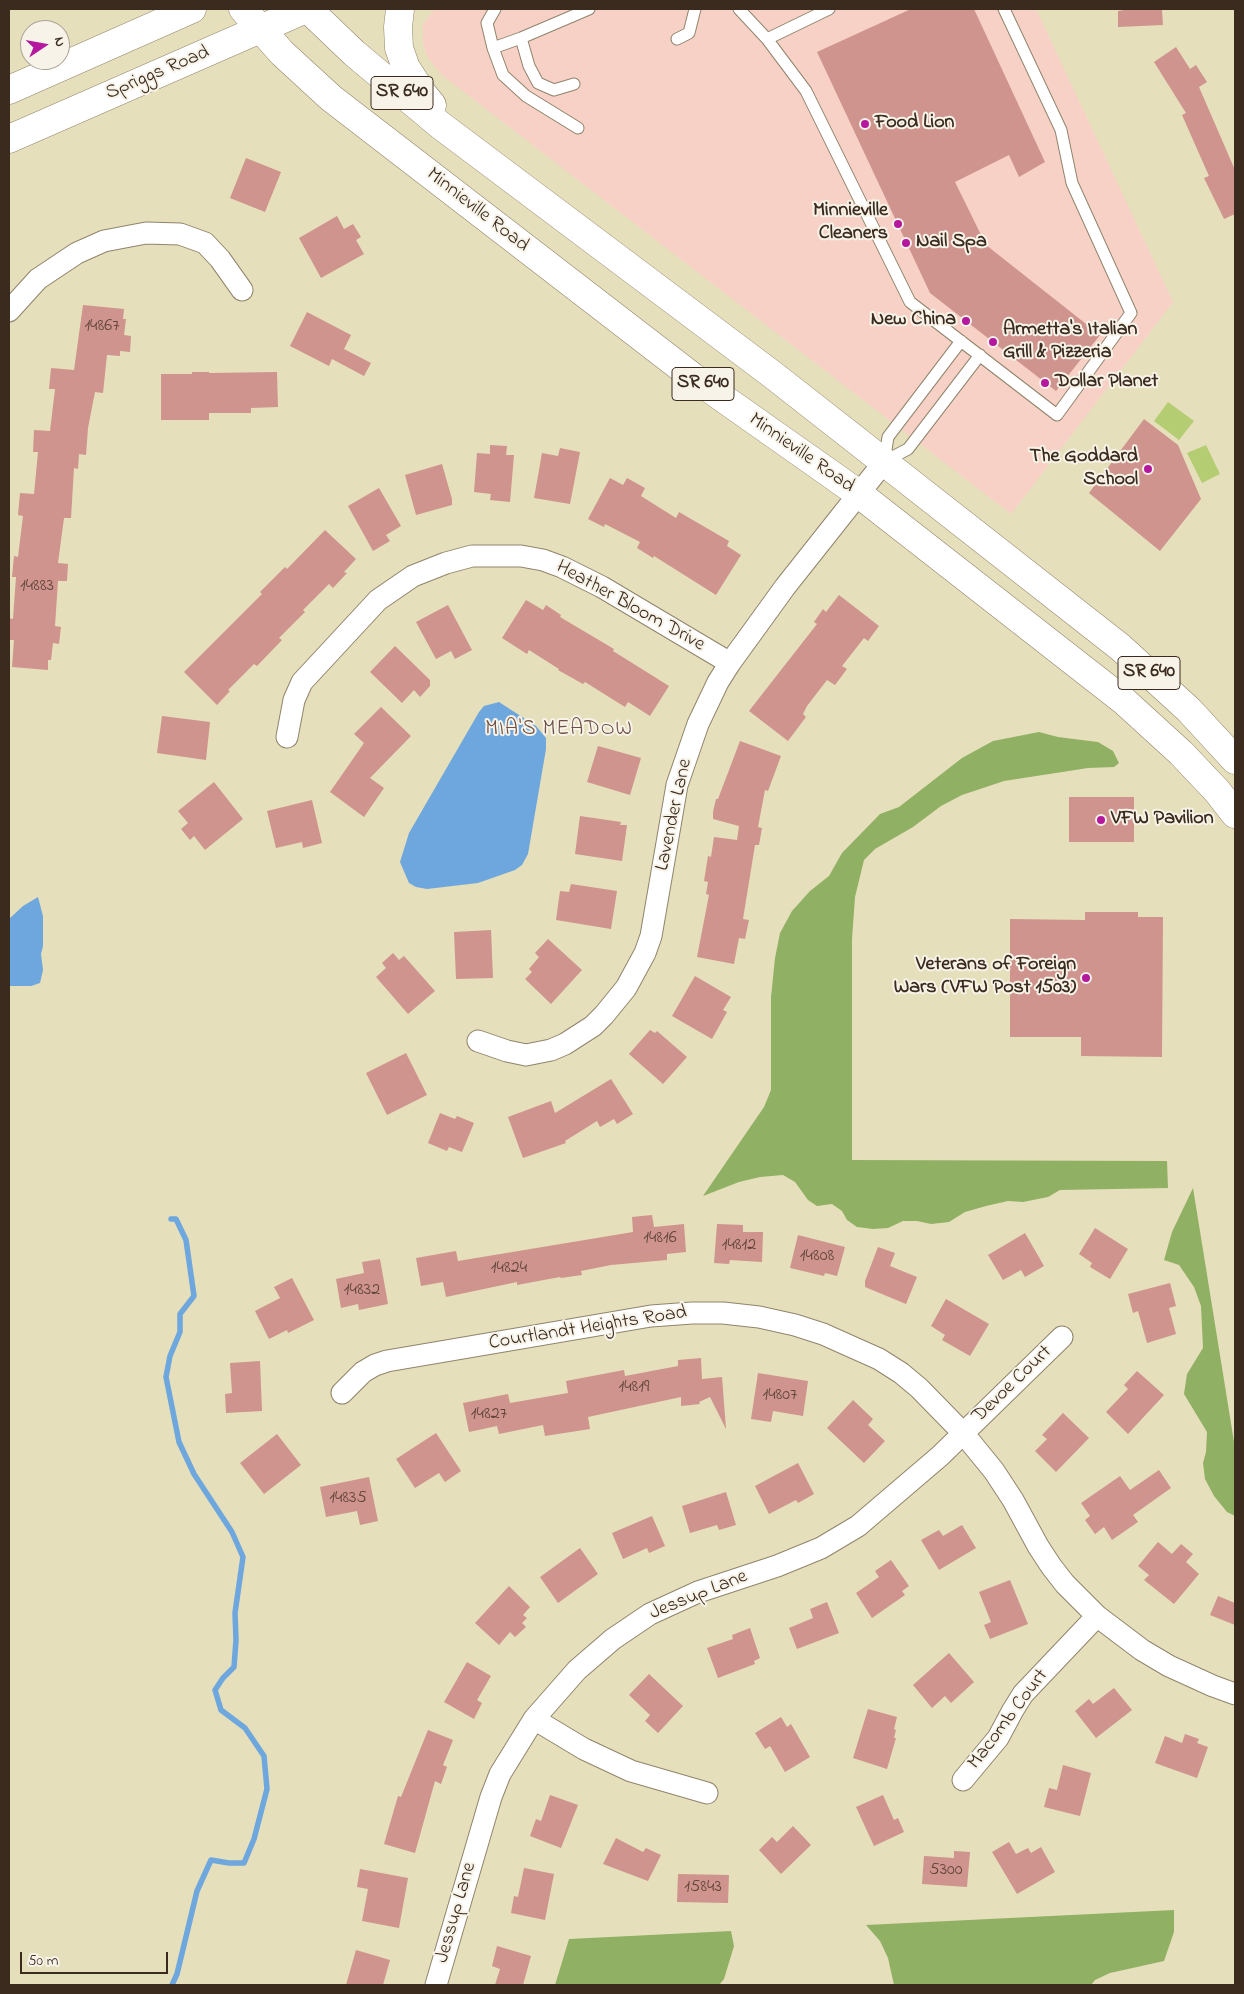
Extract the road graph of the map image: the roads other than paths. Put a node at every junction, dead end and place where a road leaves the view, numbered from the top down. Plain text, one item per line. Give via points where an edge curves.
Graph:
1 (192, 9) edge
2 (243, 9) edge
3 (307, 9) edge
4 (400, 9) edge
5 (495, 9) edge
6 (589, 9) edge
7 (695, 9) edge
8 (739, 9) edge
9 (829, 9) edge
10 (1004, 9) edge
11 (260, 29) junction
12 (764, 36) junction
13 (521, 38) junction
14 (676, 40) dead end
15 (493, 48) junction
16 (574, 84) dead end
17 (9, 90) edge
18 (578, 128) dead end
19 (9, 139) edge
20 (502, 171) junction
21 (242, 290) dead end
22 (9, 311) edge
23 (961, 341) junction
24 (980, 355) junction
25 (884, 462) junction
26 (858, 494) junction
27 (730, 663) junction
28 (286, 736) dead end
29 (1235, 760) edge
30 (1235, 814) edge
31 (478, 1041) dead end
32 (1062, 1338) dead end
33 (342, 1394) dead end
34 (963, 1433) junction
35 (1097, 1616) junction
36 (1235, 1694) edge
37 (534, 1719) junction
38 (963, 1780) dead end
39 (707, 1792) dead end
40 (436, 1985) edge

1 - 17 main road
2 - 11 main road, Minnieville Road / SR 640
3 - 11 main road, Spriggs Road
3 - 20 main road, Minnieville Road / SR 640 via 433,119
4 - 20 main road via 399,48 406,68 429,101
5 - 15 lane via 487,23
6 - 13 lane
7 - 14 lane via 689,33
8 - 12 lane
9 - 12 lane
10 - 24 lane via 1061,130 1072,183 1131,313 1057,414
11 - 19 main road, Spriggs Road
11 - 26 main road, Minnieville Road / SR 640 via 339,104 693,377
12 - 23 lane via 806,91 910,302
13 - 15 lane
13 - 16 lane via 538,83 554,90
15 - 18 lane via 503,74 526,96
20 - 25 main road, Minnieville Road / SR 640
21 - 22 street via 205,243 180,234 146,233 104,241 77,252 38,279
23 - 24 lane
23 - 25 lane via 888,437
24 - 25 lane via 908,449
25 - 26 street, Lavender Lane
25 - 29 main road, Minnieville Road / SR 640 via 1120,647 1188,710
26 - 27 street, Lavender Lane
26 - 30 main road, Minnieville Road / SR 640 via 1124,701 1181,753
27 - 28 street, Heather Bloom Drive via 562,567 526,557 472,556 413,576 378,600 302,682 294,700
27 - 31 street, Lavender Lane via 698,724 687,753 673,804 651,936 626,988 593,1026 552,1050 526,1055
32 - 34 street, Devoe Court
33 - 34 street, Courtlandt Heights Road via 363,1372 387,1361 652,1316 723,1313 795,1325 879,1359 919,1388
34 - 35 street, Courtlandt Heights Road via 999,1478 1051,1566
34 - 37 street, Jessup Lane via 858,1526 821,1548 673,1602 630,1626 577,1670
35 - 36 street, Courtlandt Heights Road via 1169,1666
35 - 38 street, Macomb Court via 1023,1694 998,1738
37 - 39 street via 631,1771
37 - 40 street, Jessup Lane via 504,1767 491,1797

